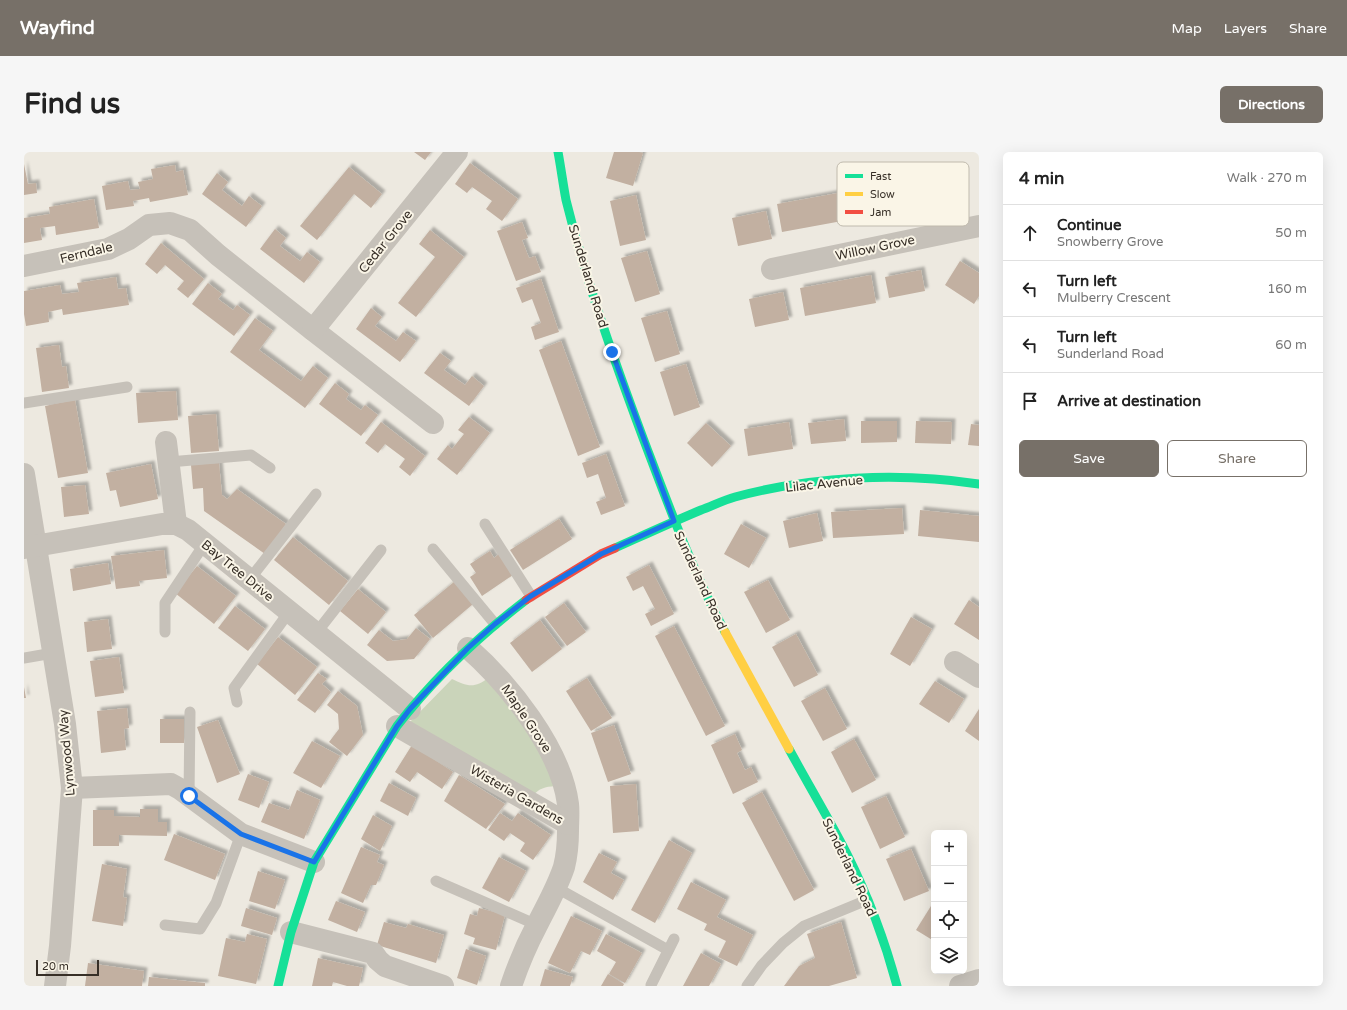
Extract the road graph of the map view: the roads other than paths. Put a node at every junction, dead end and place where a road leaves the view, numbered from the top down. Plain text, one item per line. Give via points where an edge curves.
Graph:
1 (457, 152) edge
2 (558, 152) edge
3 (979, 226) edge
4 (24, 266) edge
5 (772, 269) dead end
6 (313, 330) junction
7 (127, 387) dead end
8 (24, 403) edge
9 (433, 423) dead end
10 (167, 452) joint
11 (270, 468) dead end
12 (24, 474) edge
13 (979, 484) edge
14 (316, 494) dead end
15 (674, 521) junction
16 (176, 524) junction
17 (485, 524) dead end
18 (205, 543) junction
19 (30, 547) edge
20 (433, 549) dead end
21 (381, 550) dead end
22 (250, 579) junction
23 (531, 596) junction
24 (289, 612) junction
25 (495, 624) junction
26 (165, 632) dead end
27 (317, 632) junction
28 (468, 648) junction
29 (53, 653) junction
30 (24, 658) edge
31 (955, 662) dead end
32 (979, 677) edge
33 (237, 702) dead end
34 (190, 712) dead end
35 (404, 718) junction
36 (72, 788) junction
37 (189, 796) junction
38 (568, 824) junction
39 (241, 834) junction
40 (314, 862) junction
41 (436, 881) dead end
42 (557, 888) junction
43 (867, 900) junction
44 (165, 925) dead end
45 (537, 925) junction
46 (291, 932) junction
47 (674, 939) dead end
48 (668, 950) junction
49 (979, 980) edge
50 (651, 985) dead end
51 (55, 986) edge
52 (278, 986) edge
53 (444, 986) edge
54 (511, 986) edge
55 (748, 986) edge
56 (897, 986) edge
57 (960, 986) edge

1 - 6 street, Cedar Grove
2 - 15 street, Sunderland Road via 566,198 582,258 612,352
3 - 5 street, Willow Grove
4 - 6 street, Ferndale via 108,249 129,239 149,224 170,223 190,230
6 - 9 street
7 - 8 lane
10 - 11 lane via 251,455
10 - 16 street
12 - 19 street, Lynwood Way
13 - 15 street, Lilac Avenue via 902,478 838,479 785,486 734,497
14 - 22 lane
15 - 23 street, Lilac Avenue via 601,554
15 - 43 street, Sunderland Road via 710,604 847,855
16 - 18 street, Bay Tree Drive
16 - 19 street via 162,524
17 - 23 lane
18 - 22 street, Bay Tree Drive
18 - 26 lane via 165,603
19 - 29 street, Lynwood Way
20 - 25 lane
21 - 27 lane
22 - 24 street, Bay Tree Drive
23 - 25 street, Lilac Avenue
24 - 27 street, Bay Tree Drive
24 - 33 lane via 234,688
25 - 28 street, Lilac Avenue
27 - 35 street, Bay Tree Drive
28 - 35 street, Lilac Avenue
28 - 38 street, Maple Grove via 488,665 515,697 545,741 561,775 568,804
29 - 30 lane
29 - 36 street, Lynwood Way
31 - 32 street
34 - 37 lane
35 - 38 street, Wisteria Gardens
35 - 40 street, Lilac Avenue
36 - 37 street via 171,784
36 - 51 street, Lynwood Way
37 - 39 street
38 - 42 street, Wisteria Gardens via 568,845
39 - 40 street
39 - 44 lane via 216,904 200,929
40 - 46 street, Lilac Avenue
41 - 45 lane
42 - 45 street, Wisteria Gardens
42 - 48 lane
43 - 55 lane via 804,926 762,964
43 - 56 street, Sunderland Road
45 - 54 street, Wisteria Gardens
46 - 52 street, Lilac Avenue
46 - 53 street via 373,953 385,966
47 - 48 lane
48 - 50 lane
49 - 57 street

